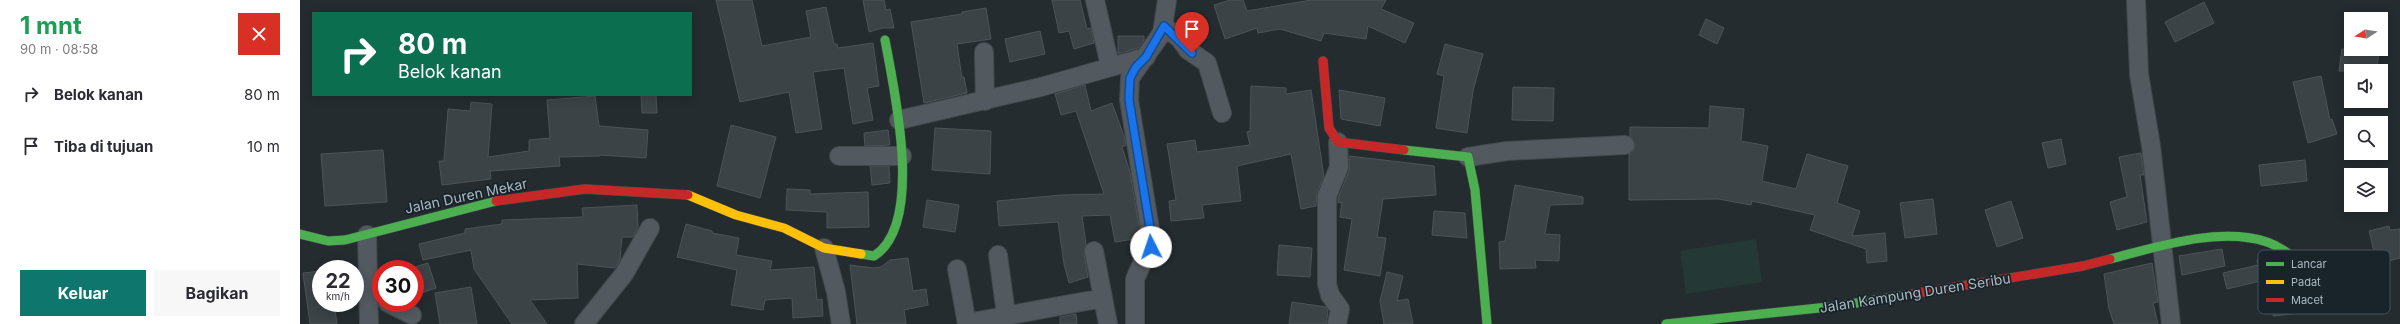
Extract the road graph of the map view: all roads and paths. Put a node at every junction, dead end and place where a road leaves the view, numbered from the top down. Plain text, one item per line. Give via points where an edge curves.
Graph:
1 (1095, 0) edge
2 (1167, 0) edge
3 (2136, 0) edge
4 (1164, 26) junction
5 (885, 40) dead end
6 (984, 52) dead end
7 (1146, 57) junction
8 (1323, 61) dead end
9 (1110, 66) junction
10 (985, 101) junction
11 (1222, 114) dead end
12 (899, 120) junction
13 (1338, 142) junction
14 (1625, 146) dead end
15 (839, 156) dead end
16 (902, 156) junction
17 (1468, 157) junction
18 (650, 228) dead end
19 (300, 234) edge
20 (367, 235) junction
21 (2162, 246) junction
22 (824, 248) junction
23 (2283, 250) edge
24 (1094, 251) dead end
25 (998, 255) dead end
26 (957, 269) dead end
27 (372, 278) edge
28 (1103, 298) junction
29 (372, 307) edge
30 (406, 312) edge
31 (1006, 314) junction
32 (412, 315) dead end
33 (967, 323) edge
34 (369, 324) edge
35 (584, 324) edge
36 (841, 324) edge
37 (1108, 324) edge
38 (1135, 324) edge
39 (1337, 324) edge
40 (1487, 324) edge
41 (1666, 324) edge
42 (2172, 324) edge

1 - 9 street
2 - 4 street
3 - 21 street via 2140,74
4 - 7 street
4 - 11 street via 1180,39 1188,50 1207,63
5 - 12 street
6 - 10 street
7 - 9 street
7 - 38 street via 1130,78 1129,93 1152,240 1135,280
8 - 13 street via 1329,128
9 - 10 street
10 - 12 street
12 - 16 street
13 - 17 street
13 - 39 street via 1339,167 1327,196 1327,284 1330,295 1340,309
14 - 17 street via 1507,151
15 - 16 street
16 - 22 street via 900,210 886,247 874,256
17 - 40 street via 1474,190
18 - 35 street via 624,274
19 - 20 street, Jalan Duren Mekar via 328,241
20 - 22 street, Jalan Duren Mekar via 500,200 585,189 689,195 736,214 784,228
20 - 27 street
21 - 23 street, Jalan Kampung Duren Seribu via 2230,235 2252,238
21 - 41 street, Jalan Kampung Duren Seribu via 2083,266 1838,306
21 - 42 street
22 - 36 street via 836,292
24 - 28 street
25 - 31 street
26 - 33 street
28 - 31 street
28 - 37 street
29 - 34 street
30 - 32 street
31 - 33 street

